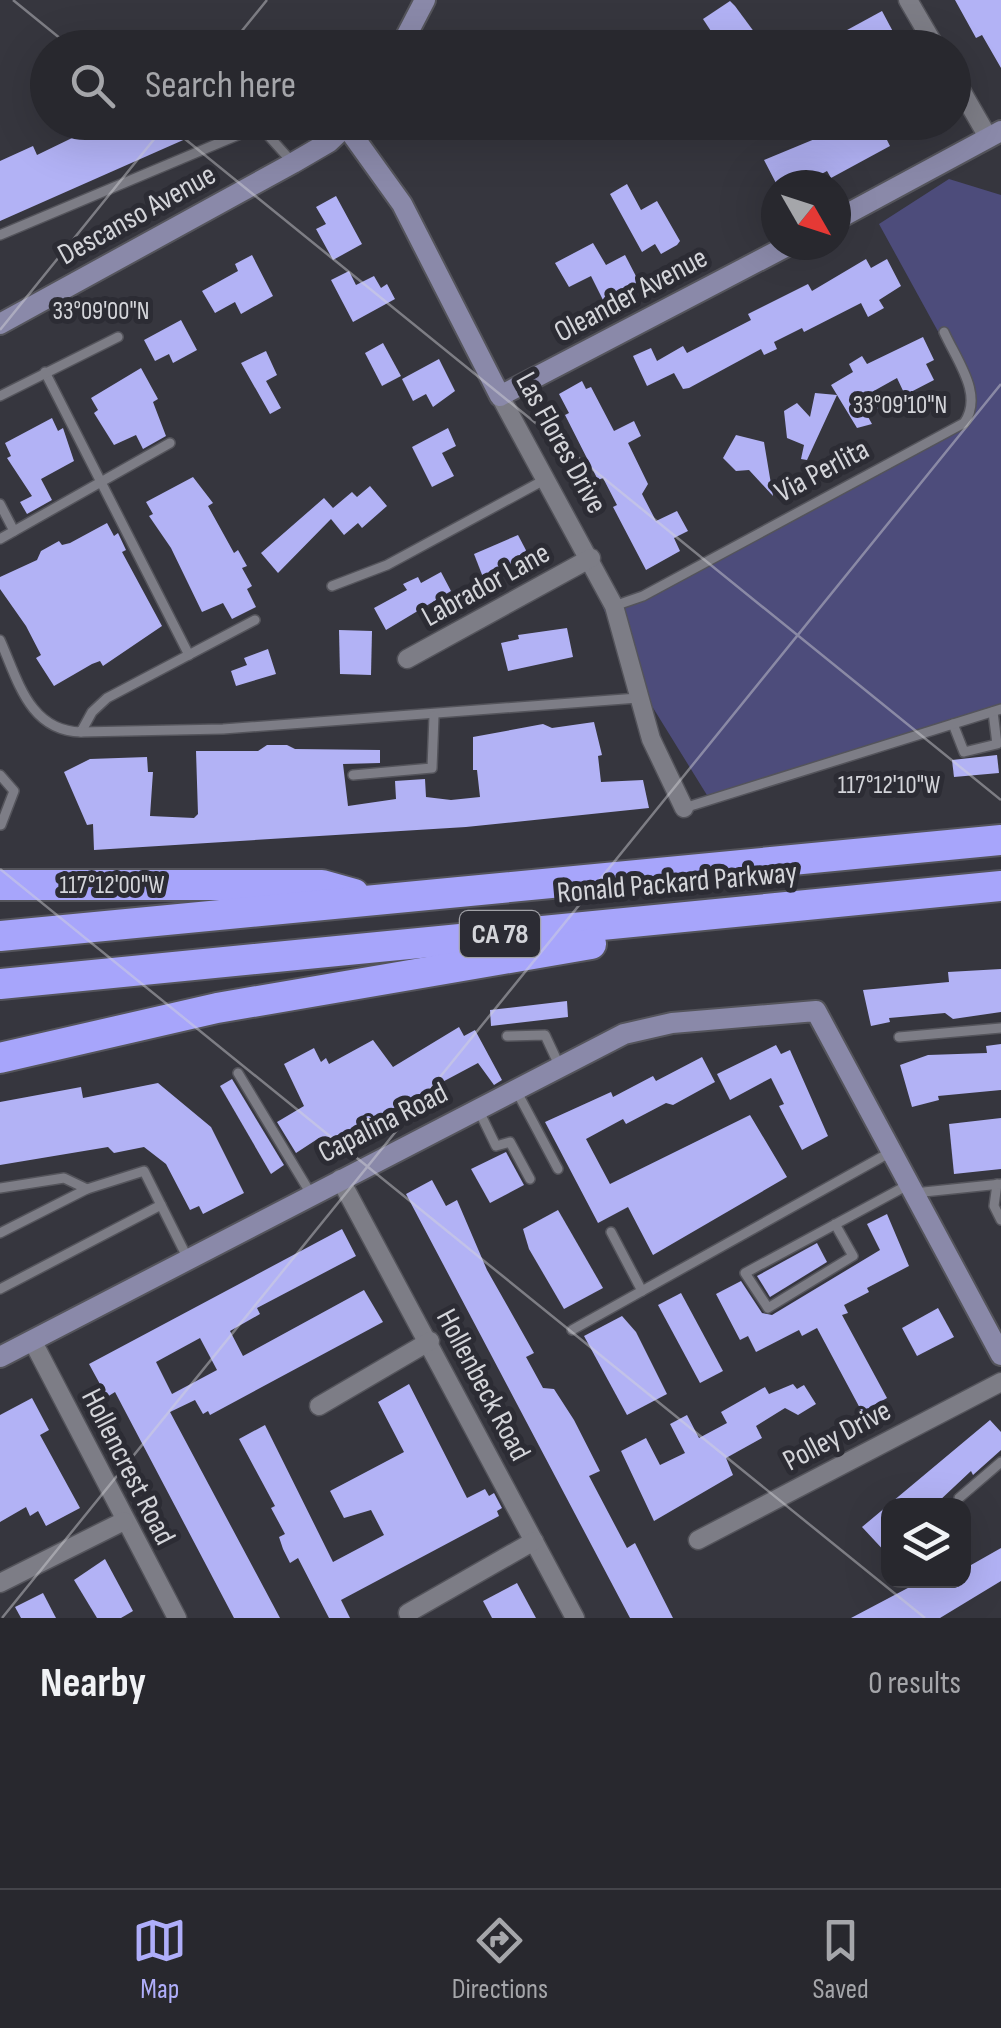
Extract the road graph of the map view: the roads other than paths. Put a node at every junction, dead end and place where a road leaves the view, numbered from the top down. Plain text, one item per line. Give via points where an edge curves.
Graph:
1 (425, 0) edge
2 (908, 0) edge
3 (409, 30) edge
4 (926, 30) edge
5 (971, 102) edge
6 (994, 134) edge
7 (226, 140) edge
8 (272, 140) edge
9 (325, 140) edge
10 (359, 140) edge
11 (293, 163) junction
12 (851, 212) edge
13 (0, 235) edge
14 (761, 260) edge
15 (0, 324) edge
16 (944, 332) dead end
17 (118, 337) dead end
18 (45, 372) junction
19 (0, 396) edge
20 (500, 396) junction
21 (170, 442) dead end
22 (546, 479) junction
23 (100, 482) junction
24 (0, 504) edge
25 (14, 531) junction
26 (0, 539) edge
27 (591, 558) junction
28 (332, 586) dead end
29 (614, 606) junction
30 (255, 620) dead end
31 (0, 640) edge
32 (189, 656) junction
33 (406, 658) dead end
34 (641, 698) junction
35 (997, 710) edge
36 (434, 716) junction
37 (954, 724) junction
38 (81, 732) junction
39 (0, 775) edge
40 (353, 775) dead end
41 (684, 808) joint
42 (1, 825) edge
43 (1001, 840) edge
44 (0, 886) edge
45 (1001, 886) edge
46 (381, 901) junction
47 (815, 905) junction
48 (0, 936) edge
49 (0, 984) edge
50 (1001, 1028) edge
51 (507, 1036) dead end
52 (899, 1038) dead end
53 (0, 1058) edge
54 (560, 1067) junction
55 (238, 1073) dead end
56 (516, 1089) junction
57 (478, 1108) junction
58 (889, 1153) junction
59 (558, 1169) dead end
60 (340, 1178) junction
61 (530, 1179) dead end
62 (999, 1184) edge
63 (0, 1188) edge
64 (88, 1189) junction
65 (908, 1190) junction
66 (311, 1194) junction
67 (161, 1206) junction
68 (1001, 1220) edge
69 (835, 1224) junction
70 (0, 1232) edge
71 (611, 1232) dead end
72 (188, 1259) junction
73 (0, 1289) edge
74 (642, 1290) junction
75 (572, 1330) dead end
76 (32, 1340) junction
77 (430, 1341) junction
78 (1001, 1355) edge
79 (0, 1358) edge
80 (1001, 1382) edge
81 (319, 1406) dead end
82 (1001, 1462) edge
83 (959, 1498) dead end
84 (124, 1521) junction
85 (698, 1540) dead end
86 (534, 1541) junction
87 (0, 1583) edge
88 (408, 1613) dead end
89 (177, 1618) edge
90 (575, 1618) edge

1 - 3 street
2 - 4 street
5 - 6 street
6 - 12 street
7 - 13 lane
8 - 11 lane
9 - 11 street, Descanso Avenue
10 - 20 street, Las Flores Drive via 402,204
11 - 15 street, Descanso Avenue
14 - 20 street, Oleander Avenue
16 - 29 lane, Via Perlita via 974,398 964,423 644,596
17 - 18 lane
18 - 19 lane
18 - 23 lane
20 - 22 street, Las Flores Drive
21 - 23 lane
22 - 27 street, Las Flores Drive
22 - 28 lane via 387,565
23 - 25 lane
23 - 32 lane
24 - 25 lane
25 - 26 lane
27 - 29 street, Las Flores Drive
27 - 33 street, Labrador Lane
29 - 34 street, Las Flores Drive
30 - 32 lane
31 - 38 lane via 33,713
32 - 38 lane via 107,698
34 - 36 lane
34 - 41 street, Las Flores Drive via 651,739
35 - 37 lane
35 - 37 lane via 997,744 964,752
36 - 38 lane
36 - 40 lane via 432,768
37 - 41 lane
39 - 42 lane via 14,791
43 - 46 highway, Ronald Packard Parkway / CA 78
44 - 46 highway via 322,885
45 - 47 highway, Ronald Packard Parkway / CA 78
46 - 48 highway, Ronald Packard Parkway / CA 78
47 - 49 highway, Ronald Packard Parkway / CA 78
47 - 53 highway via 217,1008
50 - 52 lane
51 - 54 lane via 545,1035
54 - 56 street, Capalina Road
54 - 58 street, Capalina Road via 624,1034 672,1023 816,1011
55 - 66 lane
56 - 57 street, Capalina Road
56 - 59 lane
57 - 60 street, Capalina Road
57 - 61 lane via 496,1146 510,1142
58 - 65 street
58 - 74 lane
60 - 66 street, Capalina Road
60 - 77 street, Hollenbeck Road
62 - 65 lane
62 - 68 lane via 994,1206
63 - 64 lane via 64,1178
64 - 67 lane via 144,1171
64 - 70 lane
65 - 69 lane
65 - 78 street
66 - 72 street, Capalina Road
67 - 72 lane
67 - 73 lane
69 - 69 lane via 746,1273 768,1308 853,1256
71 - 74 lane
72 - 76 street, Capalina Road
74 - 75 lane
76 - 79 street, Capalina Road
76 - 84 street, Hollencrest Road
77 - 81 street
77 - 86 street, Hollenbeck Road
80 - 85 street, Polley Drive
82 - 83 lane
84 - 87 street
84 - 89 street, Hollencrest Road
86 - 88 street
86 - 90 street, Hollenbeck Road

